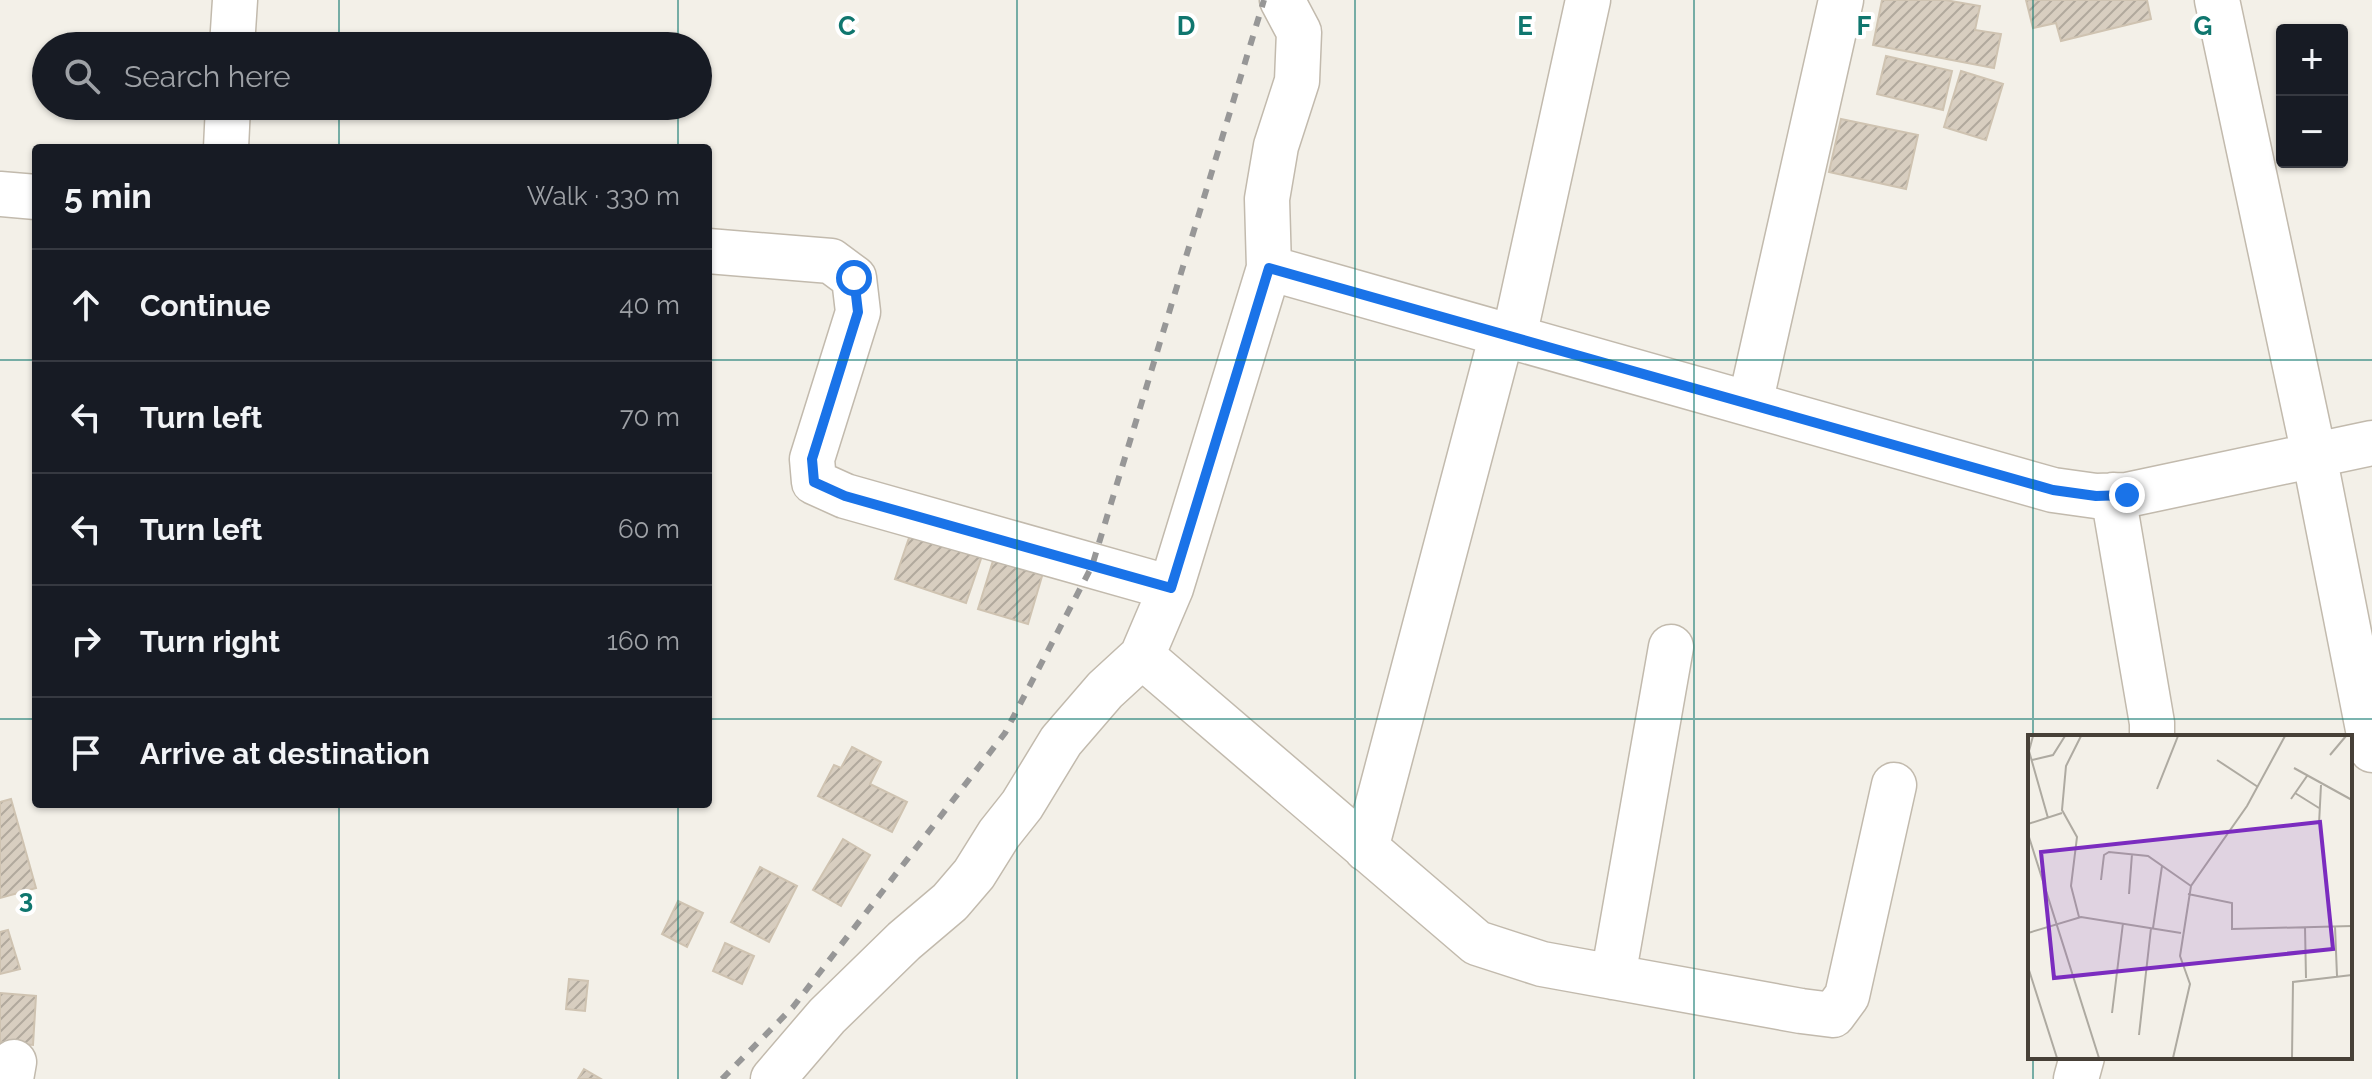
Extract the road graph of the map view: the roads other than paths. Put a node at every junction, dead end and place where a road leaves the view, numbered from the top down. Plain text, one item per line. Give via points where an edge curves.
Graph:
1 (235, 0) edge
2 (1282, 0) edge
3 (1588, 0) edge
4 (1841, 0) edge
5 (2217, 0) edge
6 (233, 32) edge
7 (227, 120) edge
8 (226, 144) edge
9 (0, 194) edge
10 (32, 197) edge
11 (712, 251) edge
12 (1269, 268) junction
13 (1508, 336) junction
14 (1750, 404) junction
15 (2372, 443) edge
16 (2314, 455) junction
17 (2113, 495) junction
18 (1171, 588) junction
19 (1671, 647) dead end
20 (1142, 656) junction
21 (2152, 735) edge
22 (2372, 750) edge
23 (1894, 785) dead end
24 (1366, 849) junction
25 (1613, 977) junction
26 (2081, 1059) edge
27 (773, 1079) edge
28 (2076, 1079) edge

1 - 6 street
2 - 12 street via 1299,32 1297,81 1276,146 1267,199
3 - 13 street
4 - 14 street
5 - 16 street
7 - 8 street
9 - 10 street
11 - 18 street via 831,261 854,278 858,312 812,459 814,482 845,496
12 - 13 street
12 - 18 street
13 - 14 street
13 - 24 street
14 - 17 street via 2053,490
15 - 16 street
16 - 17 street
16 - 22 street
17 - 21 street
18 - 20 street
19 - 25 street
20 - 24 street
20 - 27 street via 1061,741 1022,805 950,902 827,1016
23 - 25 street via 1847,996 1833,1015
24 - 25 street via 1477,943 1542,964
26 - 28 street

